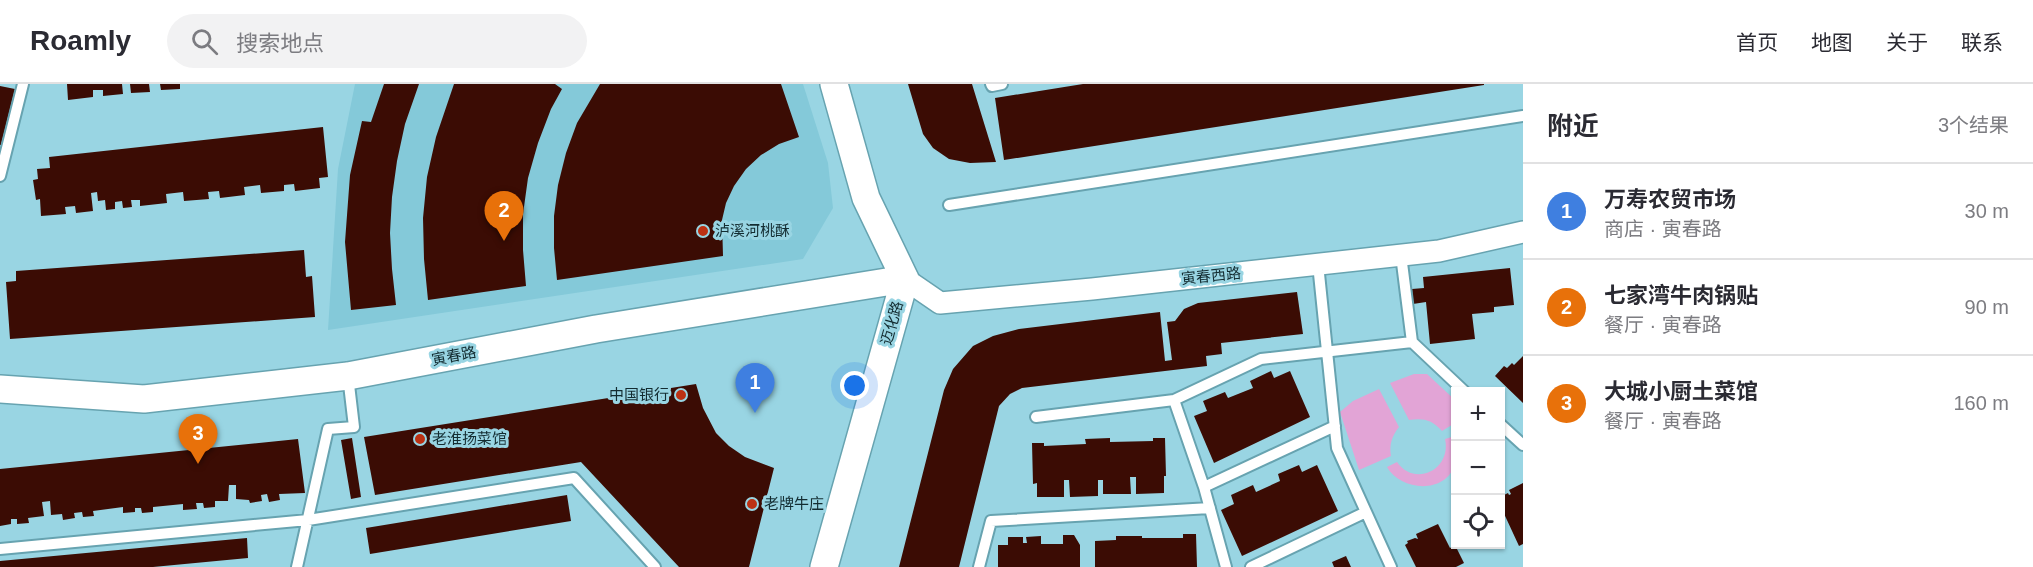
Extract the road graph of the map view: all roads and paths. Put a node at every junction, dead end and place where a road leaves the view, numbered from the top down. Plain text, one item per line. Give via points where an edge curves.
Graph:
1 (24, 84) edge
2 (834, 84) edge
3 (991, 84) edge
4 (1002, 84) edge
5 (1523, 116) edge
6 (0, 176) edge
7 (949, 205) dead end
8 (1523, 232) edge
9 (1401, 255) junction
10 (1318, 264) junction
11 (904, 279) junction
12 (1412, 342) junction
13 (1327, 350) junction
14 (348, 376) junction
15 (1460, 387) edge
16 (0, 389) edge
17 (1174, 400) junction
18 (1036, 417) dead end
19 (1335, 426) junction
20 (1505, 429) edge
21 (1523, 445) edge
22 (1204, 487) junction
23 (1210, 508) junction
24 (1366, 512) junction
25 (308, 520) junction
26 (0, 549) edge
27 (297, 567) edge
28 (655, 567) edge
29 (824, 567) edge
30 (980, 567) edge
31 (1226, 567) edge
32 (1251, 567) edge
33 (1391, 567) edge

1 - 6 lane
2 - 11 street via 866,198
3 - 4 lane
5 - 7 lane
8 - 9 street, 寅春西路
9 - 10 street, 寅春西路
9 - 12 lane
10 - 11 street, 寅春西路 via 940,303
10 - 13 lane
11 - 14 street, 寅春路 via 596,329
11 - 29 street, 迈化路
12 - 13 lane
12 - 15 lane
13 - 17 lane via 1261,358
13 - 19 lane
14 - 16 street, 寅春路 via 144,399
14 - 25 lane via 354,427 328,429
17 - 18 lane
17 - 22 lane
19 - 22 lane
19 - 24 lane via 1337,448
20 - 21 lane
22 - 23 lane
23 - 30 lane via 991,521
23 - 31 lane
24 - 32 lane
24 - 33 lane
25 - 26 lane
25 - 27 lane
25 - 28 lane via 573,478

